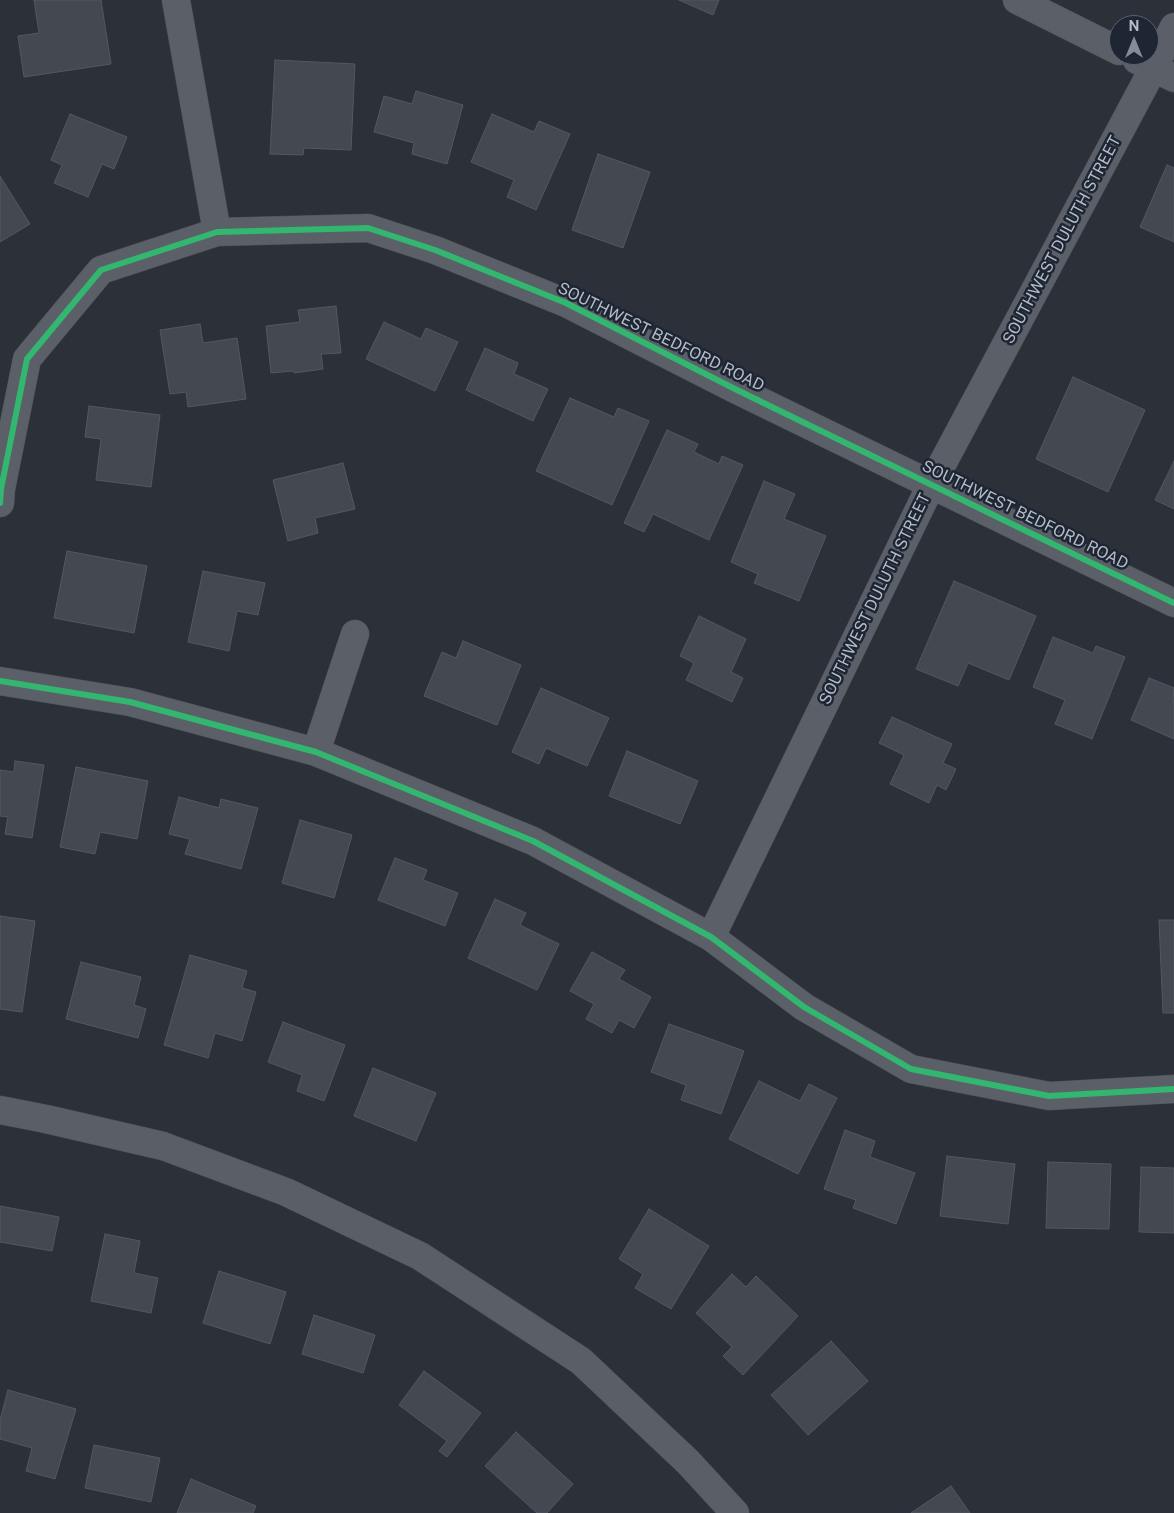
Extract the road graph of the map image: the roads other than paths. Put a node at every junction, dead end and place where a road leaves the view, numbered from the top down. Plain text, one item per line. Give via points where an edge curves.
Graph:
1 (176, 0) edge
2 (1017, 0) edge
3 (1174, 27) edge
4 (1109, 46) edge
5 (1147, 65) edge
6 (1164, 73) edge
7 (217, 232) junction
8 (931, 485) junction
9 (0, 504) edge
10 (1174, 604) edge
11 (355, 634) dead end
12 (0, 681) edge
13 (316, 752) junction
14 (711, 937) junction
15 (1174, 1089) edge
16 (0, 1110) edge
17 (735, 1513) edge

1 - 7 street
2 - 4 street
3 - 6 street, SOUTHWEST DULUTH STREET
5 - 6 street
6 - 8 street, SOUTHWEST DULUTH STREET
7 - 8 street, SOUTHWEST BEDFORD ROAD via 368,228 435,250 566,303
7 - 9 street, SOUTHWEST BEDFORD ROAD via 101,270 27,359
8 - 10 street, SOUTHWEST BEDFORD ROAD
8 - 14 street, SOUTHWEST DULUTH STREET
11 - 13 street
12 - 13 street via 130,702
13 - 14 street via 533,841
14 - 15 street via 804,1007 911,1069 1049,1096
16 - 17 street via 163,1146 286,1192 420,1256 581,1361 688,1462

